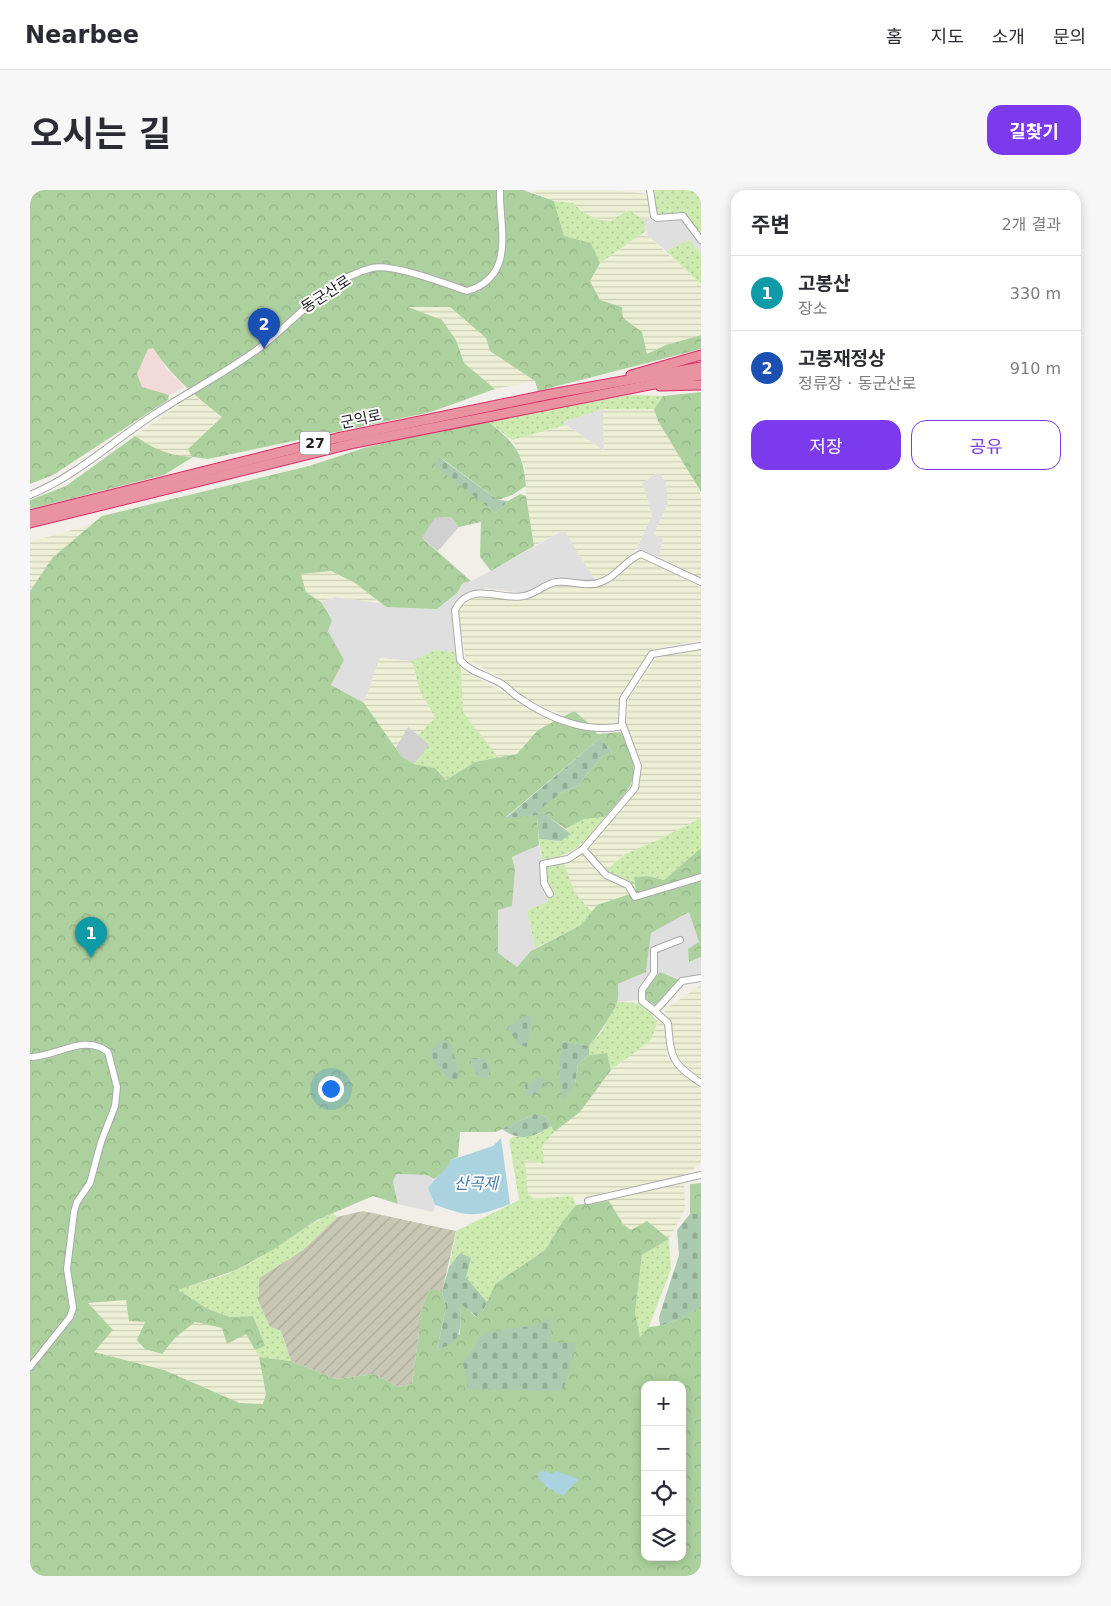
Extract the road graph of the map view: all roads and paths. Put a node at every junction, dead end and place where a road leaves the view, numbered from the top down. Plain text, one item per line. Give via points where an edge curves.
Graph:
1 (500, 190) edge
2 (650, 190) edge
3 (701, 240) edge
4 (701, 354) edge
5 (701, 367) edge
6 (701, 375) edge
7 (602, 384) junction
8 (701, 385) edge
9 (637, 386) junction
10 (30, 495) edge
11 (30, 515) edge
12 (30, 523) edge
13 (701, 582) edge
14 (701, 646) edge
15 (623, 726) junction
16 (584, 849) junction
17 (701, 877) edge
18 (550, 894) dead end
19 (680, 940) dead end
20 (701, 978) edge
21 (655, 1011) junction
22 (30, 1057) edge
23 (701, 1083) edge
24 (701, 1175) edge
25 (588, 1202) dead end
26 (30, 1367) edge

1 - 10 street, 동군산로 via 502,256 498,268 476,288 467,290 384,268 372,268 343,281 303,308 262,346 127,432 65,479
2 - 3 street via 654,216 683,216
4 - 7 highway
5 - 7 highway, 군익로 / 27
6 - 9 highway, 군익로 / 27
7 - 11 highway, 군익로 / 27 via 337,438
8 - 9 highway
9 - 12 highway, 군익로 / 27 via 355,443
13 - 15 street via 641,554 600,583 555,582 524,596 475,592 458,604 455,610 462,662 502,683 517,697 574,725 607,730
14 - 15 street via 652,654 623,699
15 - 16 street via 638,766 635,788
16 - 17 street via 606,875 628,885 635,897
16 - 18 street via 568,859 544,864 544,883
19 - 21 street via 654,950 654,973 642,990 642,1001
20 - 21 street via 682,981
21 - 23 street via 668,1023 670,1055 684,1072
22 - 26 street via 42,1057 81,1044 94,1044 108,1052 117,1087 114,1113 101,1142 90,1182 74,1212 67,1269 73,1308 70,1317
24 - 25 street

